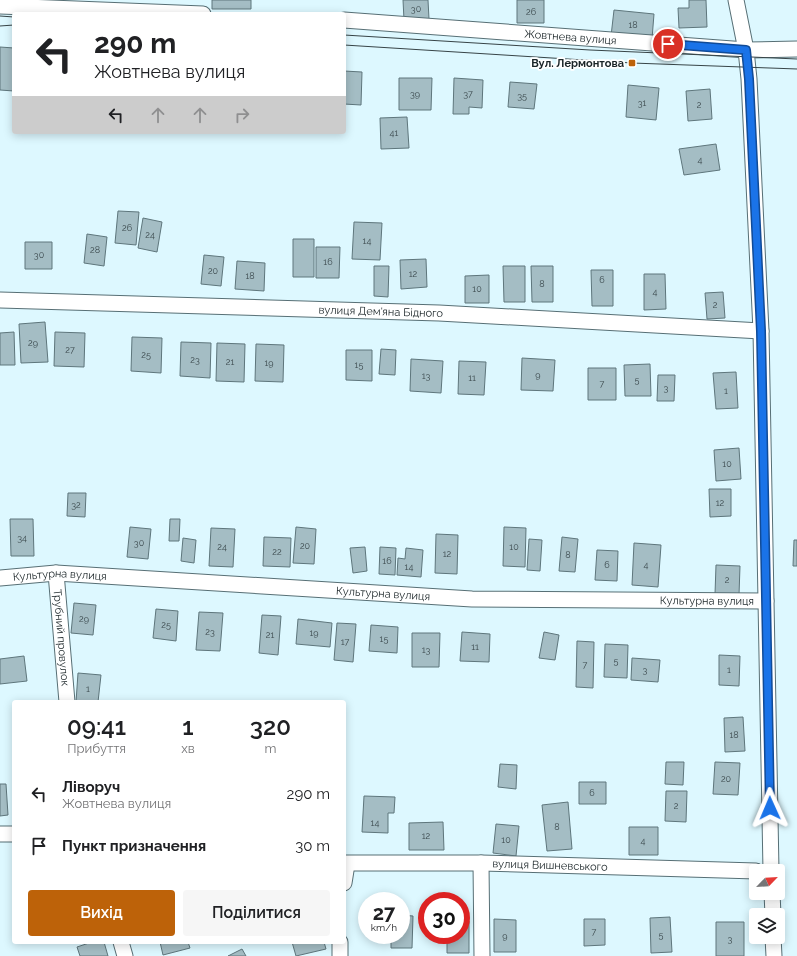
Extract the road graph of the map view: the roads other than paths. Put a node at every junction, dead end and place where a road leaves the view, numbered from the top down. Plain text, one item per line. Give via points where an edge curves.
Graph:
1 (736, 0) edge
2 (0, 6) edge
3 (22, 6) junction
4 (0, 10) edge
5 (158, 12) edge
6 (346, 20) edge
7 (746, 50) junction
8 (797, 50) edge
9 (0, 300) edge
10 (761, 331) junction
11 (56, 573) junction
12 (0, 578) edge
13 (766, 601) junction
14 (67, 700) edge
15 (0, 834) edge
16 (12, 834) edge
17 (481, 863) junction
18 (346, 864) edge
19 (771, 864) edge
20 (749, 871) edge
21 (122, 944) edge
22 (340, 944) edge
23 (773, 944) edge
24 (125, 956) edge
25 (340, 956) edge
26 (482, 956) edge
27 (774, 956) edge

1 - 7 street
2 - 3 street
3 - 4 street
3 - 5 street
6 - 7 street, Жовтнева вулиця
7 - 8 street, Жовтнева вулиця
7 - 10 street
9 - 10 street, вулиця Дем'яна Бідного via 439,313
10 - 13 street
11 - 12 street, Культурна вулиця
11 - 13 street, Культурна вулиця via 472,599
11 - 14 street, Трубний провулок
13 - 19 street
15 - 16 street
17 - 18 street, вулиця Вишневського
17 - 20 street, вулиця Вишневського
17 - 26 street
21 - 24 street
22 - 25 street
23 - 27 street

